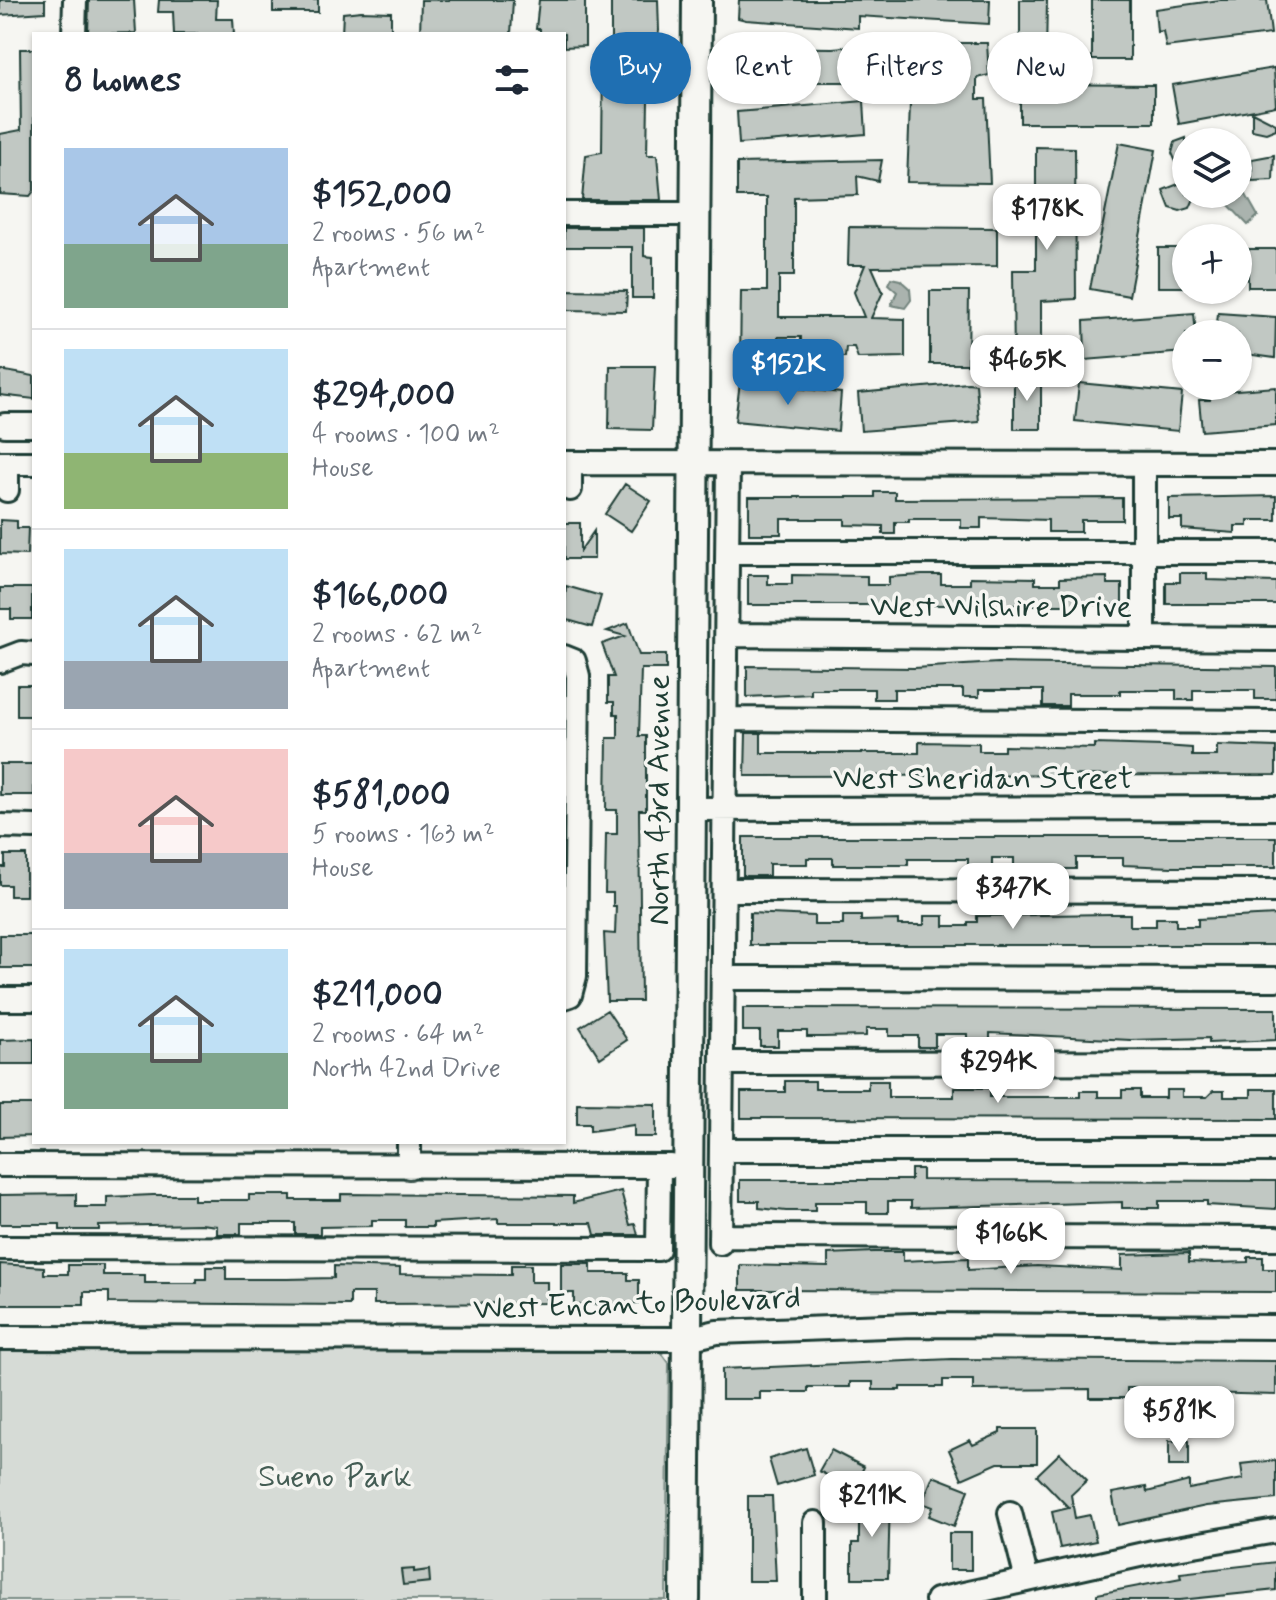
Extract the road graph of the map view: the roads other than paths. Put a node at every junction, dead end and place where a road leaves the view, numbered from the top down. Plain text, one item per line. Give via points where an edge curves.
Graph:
1 (75, 0) edge
2 (697, 0) edge
3 (74, 32) edge
4 (566, 214) edge
5 (695, 214) junction
6 (5, 425) dead end
7 (32, 425) edge
8 (32, 451) edge
9 (2, 459) edge
10 (32, 463) edge
11 (567, 463) edge
12 (695, 463) junction
13 (728, 464) junction
14 (1276, 464) edge
15 (1144, 465) junction
16 (570, 489) dead end
17 (7, 490) dead end
18 (728, 552) junction
19 (1276, 552) edge
20 (1144, 553) junction
21 (727, 635) junction
22 (1144, 638) junction
23 (1276, 639) edge
24 (32, 654) edge
25 (569, 659) edge
26 (1, 660) edge
27 (726, 719) junction
28 (1276, 722) edge
29 (1276, 808) edge
30 (690, 809) junction
31 (725, 810) junction
32 (0, 826) edge
33 (32, 827) edge
34 (570, 828) edge
35 (724, 890) junction
36 (1276, 891) edge
37 (723, 978) junction
38 (1276, 979) edge
39 (567, 996) edge
40 (0, 999) edge
41 (32, 999) edge
42 (1276, 1062) edge
43 (722, 1063) junction
44 (409, 1144) edge
45 (721, 1150) junction
46 (1276, 1150) edge
47 (0, 1165) edge
48 (659, 1166) junction
49 (689, 1166) junction
50 (409, 1167) junction
51 (1276, 1238) edge
52 (0, 1248) edge
53 (1276, 1327) edge
54 (0, 1338) edge
55 (687, 1339) junction
56 (1010, 1513) dead end
57 (815, 1523) dead end
58 (1276, 1531) edge
59 (1027, 1580) junction
60 (685, 1600) edge
61 (815, 1600) edge
62 (937, 1600) edge

1 - 3 street
2 - 5 main road, North 43rd Avenue
4 - 5 street
5 - 12 main road, North 43rd Avenue
6 - 7 street
8 - 9 street
9 - 10 street
9 - 17 street
11 - 12 street
11 - 16 street
12 - 13 street
12 - 30 main road, North 43rd Avenue
13 - 15 street
13 - 18 street, North 43rd Avenue
14 - 15 street
15 - 20 street
18 - 20 street
18 - 21 street, North 43rd Avenue
19 - 20 street
20 - 22 street
21 - 22 street, West Wilshire Drive
21 - 27 street, North 43rd Avenue
22 - 23 street, West Wilshire Drive
24 - 26 street
25 - 34 street via 578,676
27 - 28 street
27 - 31 street, North 43rd Avenue
29 - 31 street, West Sheridan Street
30 - 31 street, West Sheridan Street
30 - 49 main road, North 43rd Avenue
31 - 35 street, North 43rd Avenue
32 - 33 street
34 - 39 street via 575,976
35 - 36 street
35 - 37 street, North 43rd Avenue
37 - 38 street
37 - 43 street, North 43rd Avenue
40 - 41 street
42 - 43 street
43 - 45 street, North 43rd Avenue
44 - 50 street
45 - 46 street
45 - 51 street, North 43rd Avenue via 720,1240
47 - 50 street
48 - 49 street
48 - 50 street
48 - 52 street via 658,1249
49 - 55 main road, North 43rd Avenue
53 - 55 street, West Encanto Boulevard via 914,1325 717,1332
54 - 55 street, West Encanto Boulevard
55 - 60 main road, North 43rd Avenue
56 - 59 street
57 - 61 street
58 - 59 street
59 - 62 street

